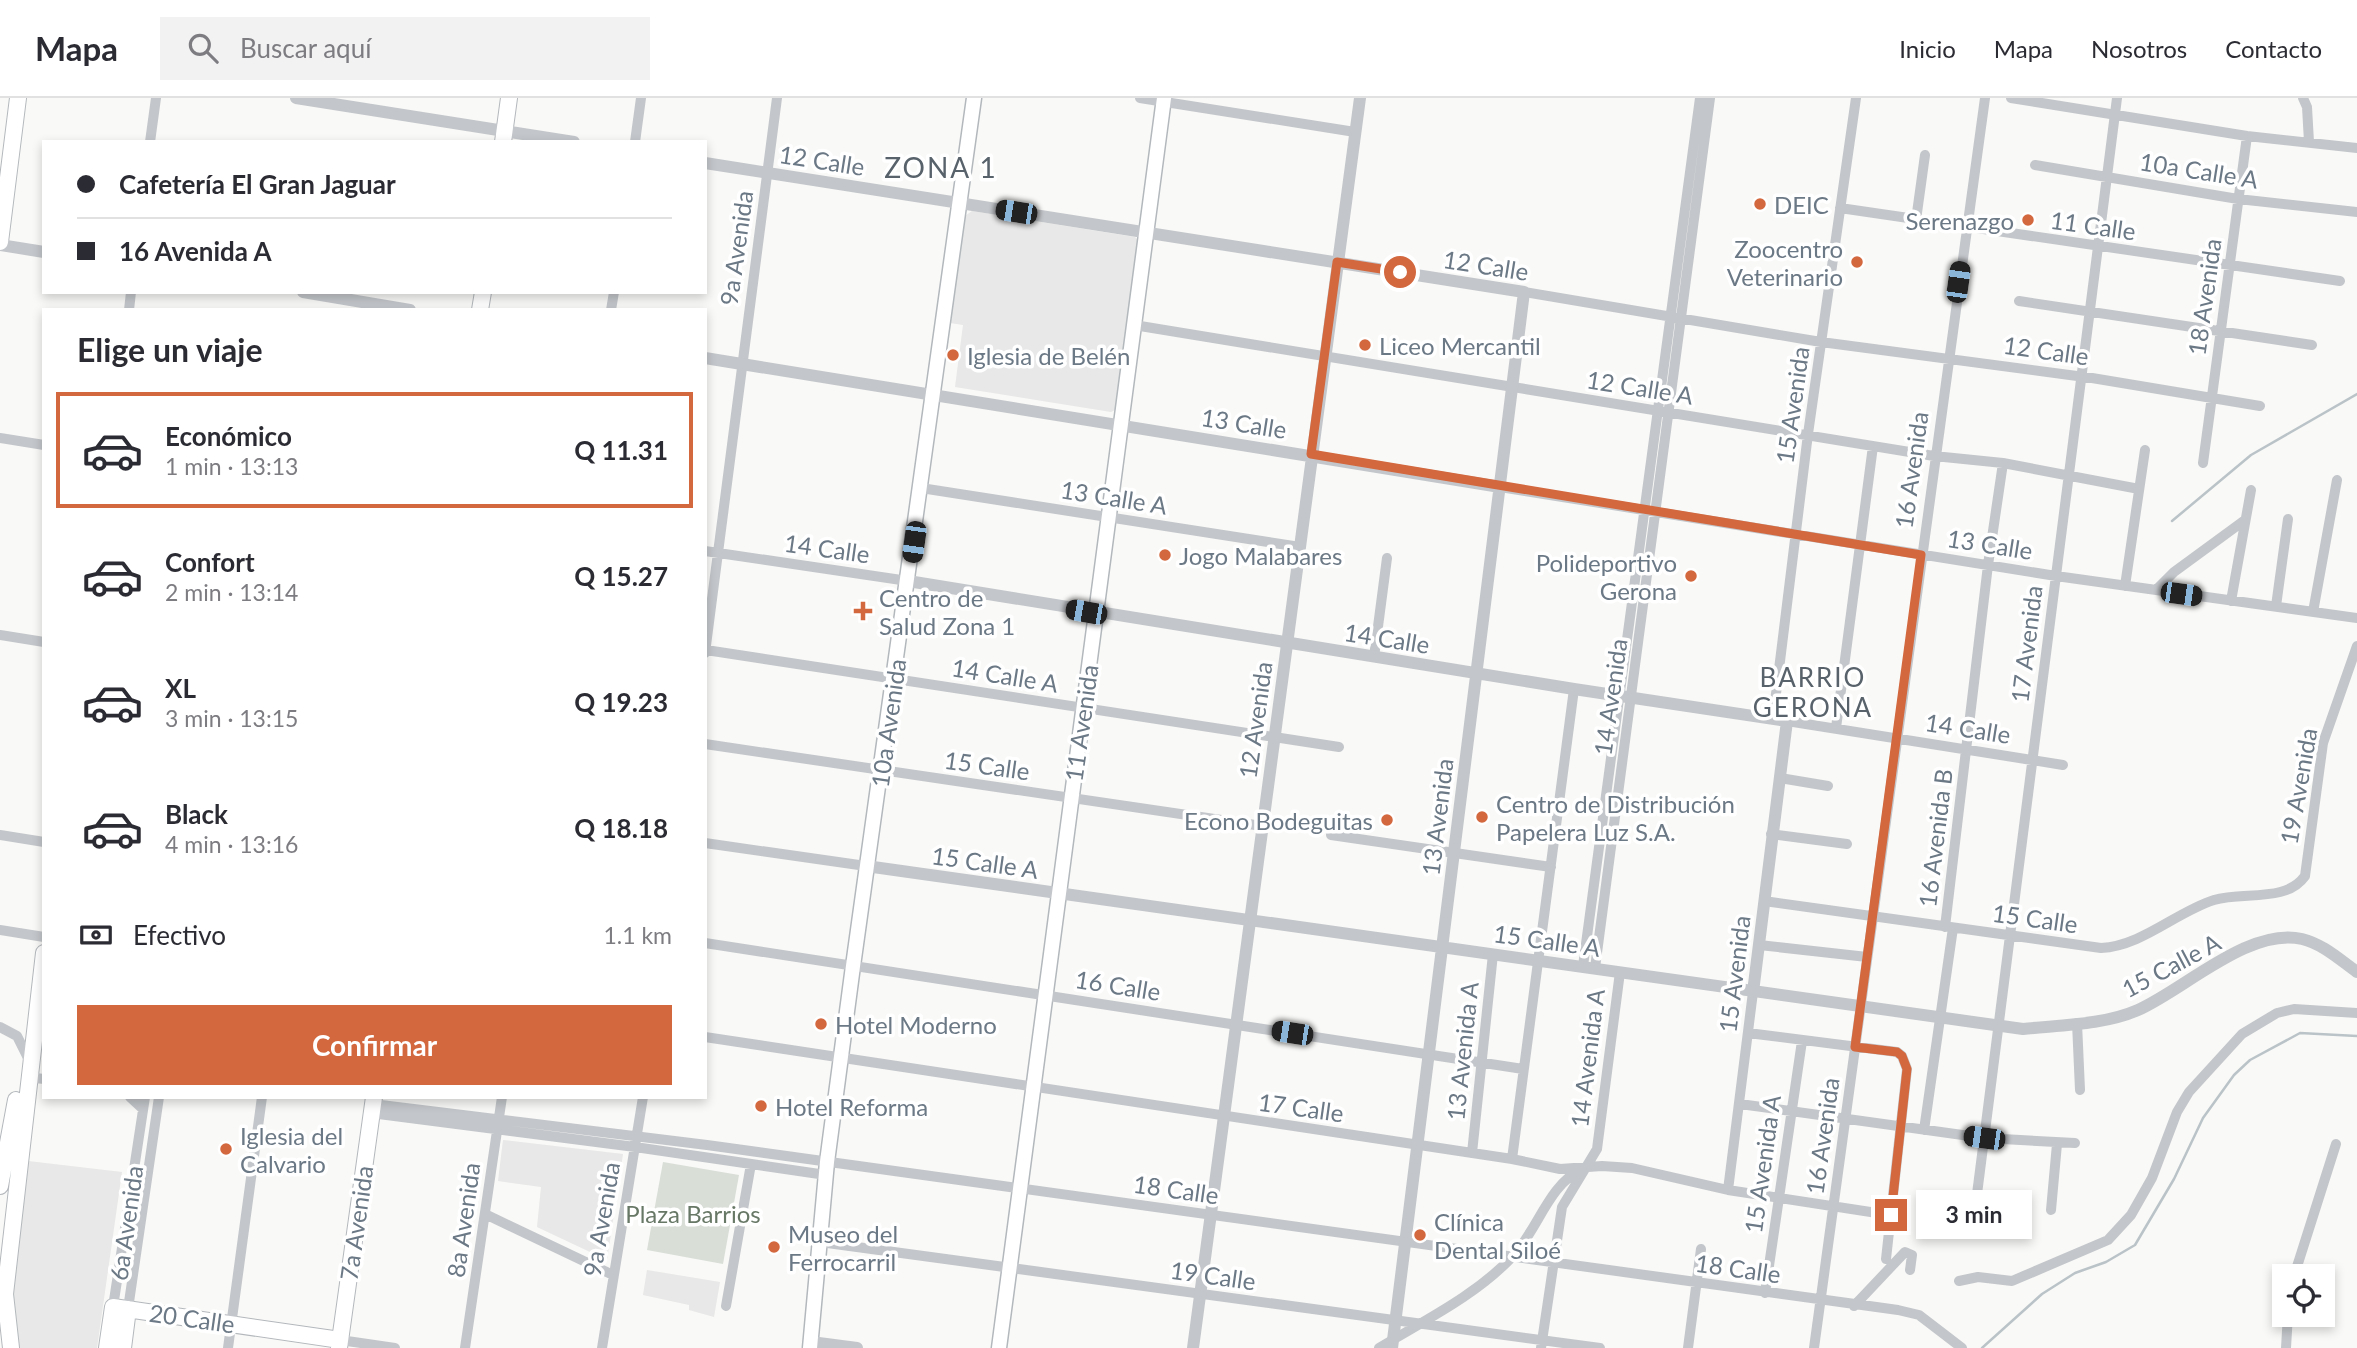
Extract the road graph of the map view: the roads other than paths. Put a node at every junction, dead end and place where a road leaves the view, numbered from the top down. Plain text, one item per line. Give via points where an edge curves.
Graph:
1 (18, 98) edge
2 (156, 98) edge
3 (296, 98) edge
4 (509, 98) edge
5 (641, 98) edge
6 (777, 98) edge
7 (974, 98) edge
8 (1140, 98) edge
9 (1360, 98) edge
10 (1700, 98) edge
11 (1710, 98) edge
12 (1856, 98) edge
13 (1985, 98) edge
14 (2011, 98) edge
15 (2118, 98) edge
16 (2303, 98) edge
17 (1164, 100) edge
18 (2075, 103) edge
19 (2115, 115) junction
20 (1355, 132) junction
21 (504, 136) edge
22 (2247, 136) junction
23 (150, 140) edge
24 (550, 140) edge
25 (635, 140) edge
26 (2309, 142) junction
27 (2357, 148) edge
28 (5, 151) edge
29 (1925, 155) dead end
30 (707, 163) edge
31 (2035, 165) dead end
32 (767, 172) junction
33 (2106, 177) junction
34 (2238, 199) junction
35 (958, 203) junction
36 (1840, 208) junction
37 (2357, 212) edge
38 (1916, 220) junction
39 (1966, 227) junction
40 (1147, 232) junction
41 (0, 244) edge
42 (2099, 247) junction
43 (42, 252) edge
44 (1337, 262) junction
45 (2229, 267) junction
46 (2340, 281) dead end
47 (1524, 292) junction
48 (315, 294) edge
49 (2019, 301) dead end
50 (398, 308) edge
51 (2090, 313) junction
52 (1677, 319) junction
53 (1134, 326) junction
54 (2220, 332) junction
55 (1821, 342) junction
56 (2312, 345) dead end
57 (707, 358) edge
58 (1325, 358) junction
59 (1947, 358) junction
60 (741, 363) junction
61 (2082, 376) junction
62 (1512, 388) junction
63 (933, 394) junction
64 (2211, 400) junction
65 (2260, 406) dead end
66 (1664, 412) junction
67 (1121, 425) junction
68 (1808, 434) junction
69 (0, 438) edge
70 (42, 445) edge
71 (1872, 446) junction
72 (2145, 450) dead end
73 (1311, 454) junction
74 (1934, 456) junction
75 (2003, 463) junction
76 (2203, 463) dead end
77 (2068, 474) junction
78 (2337, 480) dead end
79 (1500, 487) junction
80 (921, 488) junction
81 (2139, 489) junction
82 (2251, 490) dead end
83 (1651, 511) junction
84 (1108, 518) junction
85 (2288, 519) dead end
86 (2245, 520) junction
87 (1796, 534) junction
88 (1859, 545) junction
89 (1300, 547) junction
90 (707, 551) edge
91 (720, 553) junction
92 (1921, 555) junction
93 (1387, 558) dead end
94 (1987, 565) junction
95 (2056, 576) junction
96 (908, 581) junction
97 (2125, 586) junction
98 (2156, 590) junction
99 (2231, 601) junction
100 (2276, 606) junction
101 (2313, 612) junction
102 (1096, 613) junction
103 (2357, 618) edge
104 (0, 635) edge
105 (42, 642) edge
106 (1287, 643) junction
107 (707, 645) edge
108 (2357, 646) edge
109 (707, 652) edge
110 (1374, 657) junction
111 (1476, 673) junction
112 (894, 678) junction
113 (1574, 689) junction
114 (1626, 696) junction
115 (1083, 709) junction
116 (1773, 718) junction
117 (1787, 721) junction
118 (1836, 729) junction
119 (1274, 738) junction
120 (1896, 738) junction
121 (707, 744) edge
122 (1339, 747) dead end
123 (1966, 749) junction
124 (2034, 760) junction
125 (2063, 765) dead end
126 (881, 771) junction
127 (1780, 778) junction
128 (1828, 786) dead end
129 (1071, 798) junction
130 (1262, 826) junction
131 (1771, 834) junction
132 (0, 835) edge
133 (1331, 835) dead end
134 (42, 842) edge
135 (707, 843) edge
136 (1847, 844) dead end
137 (1454, 853) junction
138 (866, 866) junction
139 (1551, 867) junction
140 (2291, 890) joint
141 (1058, 893) junction
142 (1764, 901) junction
143 (1872, 918) junction
144 (1251, 919) junction
145 (1949, 928) junction
146 (0, 930) edge
147 (2012, 936) junction
148 (42, 937) edge
149 (707, 943) edge
150 (1759, 945) junction
151 (1443, 947) junction
152 (1493, 954) junction
153 (1867, 957) junction
154 (1538, 960) junction
155 (852, 966) junction
156 (1589, 967) junction
157 (1620, 972) junction
158 (2357, 972) edge
159 (42, 973) edge
160 (1753, 992) junction
161 (1045, 995) junction
162 (1860, 1007) junction
163 (2357, 1013) edge
164 (1940, 1019) junction
165 (2077, 1023) junction
166 (1237, 1025) junction
167 (0, 1027) edge
168 (1999, 1027) junction
169 (1748, 1033) junction
170 (707, 1037) edge
171 (1801, 1041) junction
172 (1855, 1047) junction
173 (1429, 1054) junction
174 (841, 1058) junction
175 (1481, 1062) junction
176 (1523, 1069) junction
177 (32, 1075) edge
178 (1032, 1087) junction
179 (2080, 1090) dead end
180 (132, 1099) edge
181 (145, 1099) edge
182 (159, 1099) edge
183 (262, 1099) edge
184 (502, 1099) edge
185 (643, 1099) edge
186 (1740, 1104) junction
187 (373, 1105) edge
188 (143, 1109) junction
189 (1791, 1111) junction
190 (1224, 1117) junction
191 (1845, 1117) junction
192 (498, 1125) junction
193 (1902, 1127) junction
194 (1924, 1129) junction
195 (1984, 1138) junction
196 (636, 1141) junction
197 (2075, 1143) dead end
198 (2057, 1144) junction
199 (2336, 1144) dead end
200 (1418, 1146) junction
201 (1472, 1153) junction
202 (1512, 1159) junction
203 (751, 1164) junction
204 (1583, 1168) junction
205 (826, 1169) junction
206 (0, 1186) edge
207 (1019, 1188) junction
208 (1728, 1190) junction
209 (1978, 1194) dead end
210 (1779, 1197) junction
211 (1834, 1205) junction
212 (2051, 1210) dead end
213 (485, 1214) junction
214 (1891, 1215) junction
215 (1212, 1216) junction
216 (820, 1242) junction
217 (1405, 1242) junction
218 (1700, 1249) dead end
219 (1512, 1257) junction
220 (1886, 1259) dead end
221 (0, 1260) edge
222 (1553, 1263) junction
223 (2298, 1264) edge
224 (1009, 1267) junction
225 (1910, 1270) dead end
226 (0, 1271) edge
227 (613, 1275) junction
228 (1959, 1281) dead end
229 (1696, 1283) junction
230 (1765, 1293) junction
231 (1200, 1294) junction
232 (1821, 1301) junction
233 (726, 1306) dead end
234 (1854, 1306) junction
235 (121, 1308) junction
236 (1396, 1320) junction
237 (231, 1324) junction
238 (1419, 1324) junction
239 (2287, 1327) edge
240 (0, 1329) edge
241 (340, 1344) edge
242 (1393, 1344) edge
243 (1542, 1344) edge
244 (810, 1345) edge
245 (6, 1348) edge
246 (12, 1348) edge
247 (107, 1348) edge
248 (123, 1348) edge
249 (228, 1348) edge
250 (395, 1348) edge
251 (465, 1348) edge
252 (602, 1348) edge
253 (857, 1348) edge
254 (999, 1348) edge
255 (1193, 1348) edge
256 (1379, 1348) edge
257 (1600, 1348) edge
258 (1688, 1348) edge
259 (1814, 1348) edge
260 (1962, 1348) edge
261 (2286, 1348) edge

1 - 28 main road
2 - 23 street
3 - 21 street
4 - 21 main road
5 - 25 street
6 - 32 street, 9a Avenida
7 - 35 main road, 10a Avenida
8 - 17 street
9 - 20 street, 12 Avenida
10 - 52 street, 14 Avenida
11 - 52 street, 14 Avenida
12 - 36 street, 15 Avenida
13 - 39 street, 16 Avenida
14 - 18 street
15 - 19 street, 17 Avenida
16 - 26 street
17 - 20 street
17 - 40 main road, 11 Avenida
18 - 19 street
19 - 22 street
19 - 33 street, 17 Avenida
20 - 44 street, 12 Avenida
21 - 24 street
22 - 26 street
22 - 34 street, 18 Avenida
26 - 27 street
28 - 41 main road
29 - 38 street
30 - 32 street, 12 Calle
31 - 33 street, 10a Calle A
32 - 35 street, 12 Calle
32 - 60 street, 9a Avenida
33 - 34 street, 10a Calle A
33 - 42 street, 17 Avenida
34 - 37 street, 10a Calle A
34 - 45 street, 18 Avenida
35 - 40 street, 12 Calle
35 - 63 main road, 10a Avenida
36 - 38 street, 11 Calle
36 - 55 street, 15 Avenida
38 - 39 street, 11 Calle
39 - 42 street, 11 Calle
39 - 59 street, 16 Avenida
40 - 44 street, 12 Calle
40 - 53 main road, 11 Avenida
41 - 43 street
42 - 45 street, 11 Calle
42 - 51 street, 17 Avenida
44 - 47 street, 12 Calle
44 - 58 street, 12 Avenida
45 - 46 street, 11 Calle
45 - 54 street, 18 Avenida
47 - 52 street, 12 Calle
47 - 62 street, 13 Avenida
48 - 50 street
49 - 51 street
51 - 54 street
51 - 61 street, 17 Avenida
52 - 55 street, 12 Calle
52 - 66 street, 14 Avenida
53 - 58 street, 12 Calle A
53 - 67 main road, 11 Avenida
54 - 56 street
54 - 64 street, 18 Avenida
55 - 59 street, 12 Calle
55 - 68 street, 15 Avenida
57 - 60 street, 13 Calle
58 - 62 street, 12 Calle A
58 - 73 street, 12 Avenida
59 - 61 street, 12 Calle
59 - 74 street, 16 Avenida
60 - 63 street, 13 Calle
60 - 91 street, 9a Avenida
61 - 64 street, 12 Calle
61 - 77 street, 17 Avenida
62 - 66 street, 12 Calle A
62 - 79 street, 13 Avenida
63 - 67 street, 13 Calle
63 - 80 main road, 10a Avenida
64 - 65 street, 12 Calle
64 - 76 street, 18 Avenida
66 - 68 street, 12 Calle A
66 - 83 street, 14 Avenida
67 - 73 street, 13 Calle
67 - 84 main road, 11 Avenida
68 - 71 street, 12 Calle A
68 - 87 street, 15 Avenida
69 - 70 street
71 - 74 street, 12 Calle A
71 - 88 street
72 - 81 street
73 - 79 street, 13 Calle
73 - 89 street, 12 Avenida
74 - 75 street, 12 Calle A
74 - 92 street, 16 Avenida
75 - 77 street, 12 Calle A
75 - 94 street, 16 Avenida B
77 - 81 street, 12 Calle A
77 - 95 street, 17 Avenida
78 - 101 street
79 - 83 street, 13 Calle
79 - 111 street, 13 Avenida
80 - 84 street, 13 Calle A
80 - 96 main road, 10a Avenida
81 - 97 street
82 - 86 street
83 - 87 street, 13 Calle
83 - 114 street, 14 Avenida
84 - 89 street, 13 Calle A
84 - 102 main road, 11 Avenida
85 - 100 street
86 - 98 street
86 - 99 street
87 - 88 street, 13 Calle
87 - 116 street, 15 Avenida
88 - 92 street, 13 Calle
88 - 118 street
89 - 106 street, 12 Avenida
90 - 91 street, 14 Calle
91 - 96 street, 14 Calle
91 - 107 street, 9a Avenida
92 - 94 street, 13 Calle
92 - 120 street, 16 Avenida
93 - 110 street
94 - 95 street, 13 Calle
94 - 123 street, 16 Avenida B
95 - 97 street, 13 Calle
95 - 124 street, 17 Avenida
96 - 102 street, 14 Calle
96 - 112 main road, 10a Avenida
97 - 98 street, 13 Calle
98 - 99 street, 13 Calle
99 - 100 street, 13 Calle
100 - 101 street, 13 Calle
101 - 103 street, 13 Calle
102 - 106 street, 14 Calle
102 - 115 main road, 11 Avenida
104 - 105 street
106 - 110 street, 14 Calle
106 - 119 street, 12 Avenida
108 - 140 street, 19 Avenida via 2323,743 2305,876
109 - 112 street, 14 Calle A
110 - 111 street, 14 Calle
111 - 113 street, 14 Calle
111 - 137 street, 13 Avenida
112 - 115 street, 14 Calle A
112 - 126 main road, 10a Avenida
113 - 114 street, 14 Calle
113 - 139 street, 14 Avenida
114 - 116 street, 14 Calle
114 - 156 street, 14 Avenida
115 - 119 street, 14 Calle A
115 - 129 main road, 11 Avenida
116 - 117 street, 14 Calle
117 - 118 street, 14 Calle
117 - 127 street, 15 Avenida
118 - 120 street, 14 Calle
119 - 122 street, 14 Calle A
119 - 130 street, 12 Avenida
120 - 123 street, 14 Calle
120 - 143 street, 16 Avenida
121 - 126 street, 15 Calle
123 - 124 street, 14 Calle
123 - 145 street, 16 Avenida B
124 - 125 street, 14 Calle
124 - 147 street, 17 Avenida
126 - 129 street, 15 Calle
126 - 138 main road, 10a Avenida
127 - 128 street
127 - 131 street, 15 Avenida
129 - 130 street, 15 Calle
129 - 141 main road, 11 Avenida
130 - 144 street, 12 Avenida
131 - 136 street
131 - 142 street, 15 Avenida
132 - 134 street
133 - 137 street
135 - 138 street, 15 Calle A
137 - 139 street
137 - 151 street, 13 Avenida
138 - 141 street, 15 Calle A
138 - 155 main road, 10a Avenida
139 - 154 street, 14 Avenida
140 - 147 street, 15 Calle via 2214,900 2112,948
141 - 144 street, 15 Calle A
141 - 161 main road, 11 Avenida
142 - 143 street, 15 Calle
142 - 150 street, 15 Avenida
143 - 145 street, 15 Calle
143 - 153 street, 16 Avenida
144 - 151 street, 15 Calle A
144 - 166 street, 12 Avenida
145 - 147 street, 15 Calle
145 - 164 street, 16 Avenida B
146 - 148 street
147 - 168 street, 17 Avenida
149 - 155 street, 16 Calle
150 - 153 street
150 - 160 street, 15 Avenida
151 - 152 street, 15 Calle A
151 - 173 street, 13 Avenida
152 - 154 street, 15 Calle A
152 - 175 street, 13 Avenida A
153 - 162 street, 16 Avenida
154 - 156 street, 15 Calle A
154 - 176 street, 14 Avenida
155 - 161 street, 16 Calle
155 - 174 main road, 10a Avenida
156 - 157 street, 15 Calle A
157 - 160 street, 15 Calle A
157 - 204 street, 14 Avenida A via 1597,1149
158 - 165 street, 15 Calle A via 2303,940 2265,941 2217,963 2138,1010
159 - 177 main road
160 - 162 street, 15 Calle A
160 - 169 street, 15 Avenida
161 - 166 street, 16 Calle
161 - 178 main road, 11 Avenida
162 - 164 street, 15 Calle A
162 - 172 street, 16 Avenida
163 - 228 street via 2294,1009 2277,1013 2242,1034 2189,1092 2152,1178 2131,1215 2108,1240 2012,1281 1997,1277
164 - 168 street, 15 Calle A
164 - 194 street, 16 Avenida B
165 - 168 street, 15 Calle A
165 - 179 street
166 - 173 street, 16 Calle
166 - 190 street, 12 Avenida
167 - 177 street via 17,1036
168 - 195 street, 17 Avenida
169 - 171 street
169 - 186 street, 15 Avenida
170 - 174 street, 17 Calle
171 - 172 street
171 - 189 street, 15 Avenida A
172 - 191 street, 16 Avenida
172 - 193 street via 1902,1056 1907,1069
173 - 175 street, 16 Calle
173 - 200 street, 13 Avenida
174 - 178 street, 17 Calle
174 - 205 main road, 10a Avenida
175 - 176 street, 16 Calle
175 - 201 street, 13 Avenida A
176 - 202 street, 14 Avenida
177 - 206 main road via 15,1101
177 - 246 main road via 5,1294
178 - 190 street, 17 Calle
178 - 207 main road, 11 Avenida
180 - 188 street
181 - 188 street, 6a Avenida
182 - 235 street, 6a Avenida
183 - 237 street
184 - 192 street, 8a Avenida
185 - 196 street, 9a Avenida
186 - 189 street
186 - 208 street, 15 Avenida
187 - 192 street, 18 Calle
187 - 241 main road, 7a Avenida
188 - 235 street, 6a Avenida
189 - 191 street
189 - 210 street, 15 Avenida A
190 - 200 street, 17 Calle
190 - 215 street, 12 Avenida
191 - 193 street
191 - 211 street, 16 Avenida
192 - 196 street, 18 Calle
192 - 213 street, 8a Avenida
193 - 194 street
193 - 214 street
194 - 195 street
195 - 198 street
195 - 209 street, 17 Avenida
196 - 203 street, 18 Calle
196 - 205 street, 18 Calle
196 - 227 street, 9a Avenida
197 - 198 street
198 - 212 street
199 - 223 street
200 - 201 street, 17 Calle
200 - 217 street, 13 Avenida
201 - 202 street, 17 Calle
202 - 204 street, 17 Calle via 1560,1169
203 - 205 street, 18 Calle
203 - 233 street
204 - 208 street, 17 Calle via 1632,1168
204 - 219 street via 1561,1184
204 - 222 street, 14 Avenida A via 1562,1207
205 - 207 street, 18 Calle
205 - 216 main road, 10a Avenida
207 - 215 street, 18 Calle
207 - 224 main road, 11 Avenida
208 - 210 street, 17 Calle
210 - 211 street, 17 Calle
210 - 230 street, 15 Avenida A
211 - 214 street, 17 Calle
211 - 232 street, 16 Avenida
213 - 227 street
213 - 251 street, 8a Avenida
214 - 220 street
215 - 217 street, 18 Calle
215 - 231 street, 12 Avenida
216 - 224 street, 19 Calle
216 - 244 main road, 10a Avenida
217 - 219 street, 18 Calle
217 - 236 street, 13 Avenida
218 - 229 street
219 - 222 street, 18 Calle
219 - 238 street via 1487,1281
221 - 226 main road
222 - 229 street, 18 Calle
222 - 243 street, 14 Avenida A
224 - 231 street, 19 Calle
224 - 254 main road, 11 Avenida
225 - 234 street via 1912,1255 1905,1252
227 - 252 street, 9a Avenida
229 - 230 street, 18 Calle
229 - 258 street
230 - 232 street, 18 Calle
231 - 236 street, 19 Calle
231 - 255 street, 12 Avenida
232 - 234 street, 18 Calle
232 - 259 street, 16 Avenida
234 - 260 street, 18 Calle via 1919,1315
235 - 237 main road, 20 Calle
235 - 247 main road, 6a Avenida
235 - 248 main road, 6a Avenida
236 - 238 street, 19 Calle
236 - 242 street, 13 Avenida
237 - 241 main road, 20 Calle
237 - 249 street
238 - 242 street
238 - 243 street, 19 Calle
239 - 261 street
240 - 245 main road
241 - 250 street, 20 Calle
242 - 256 street
243 - 257 street, 19 Calle
244 - 253 street

